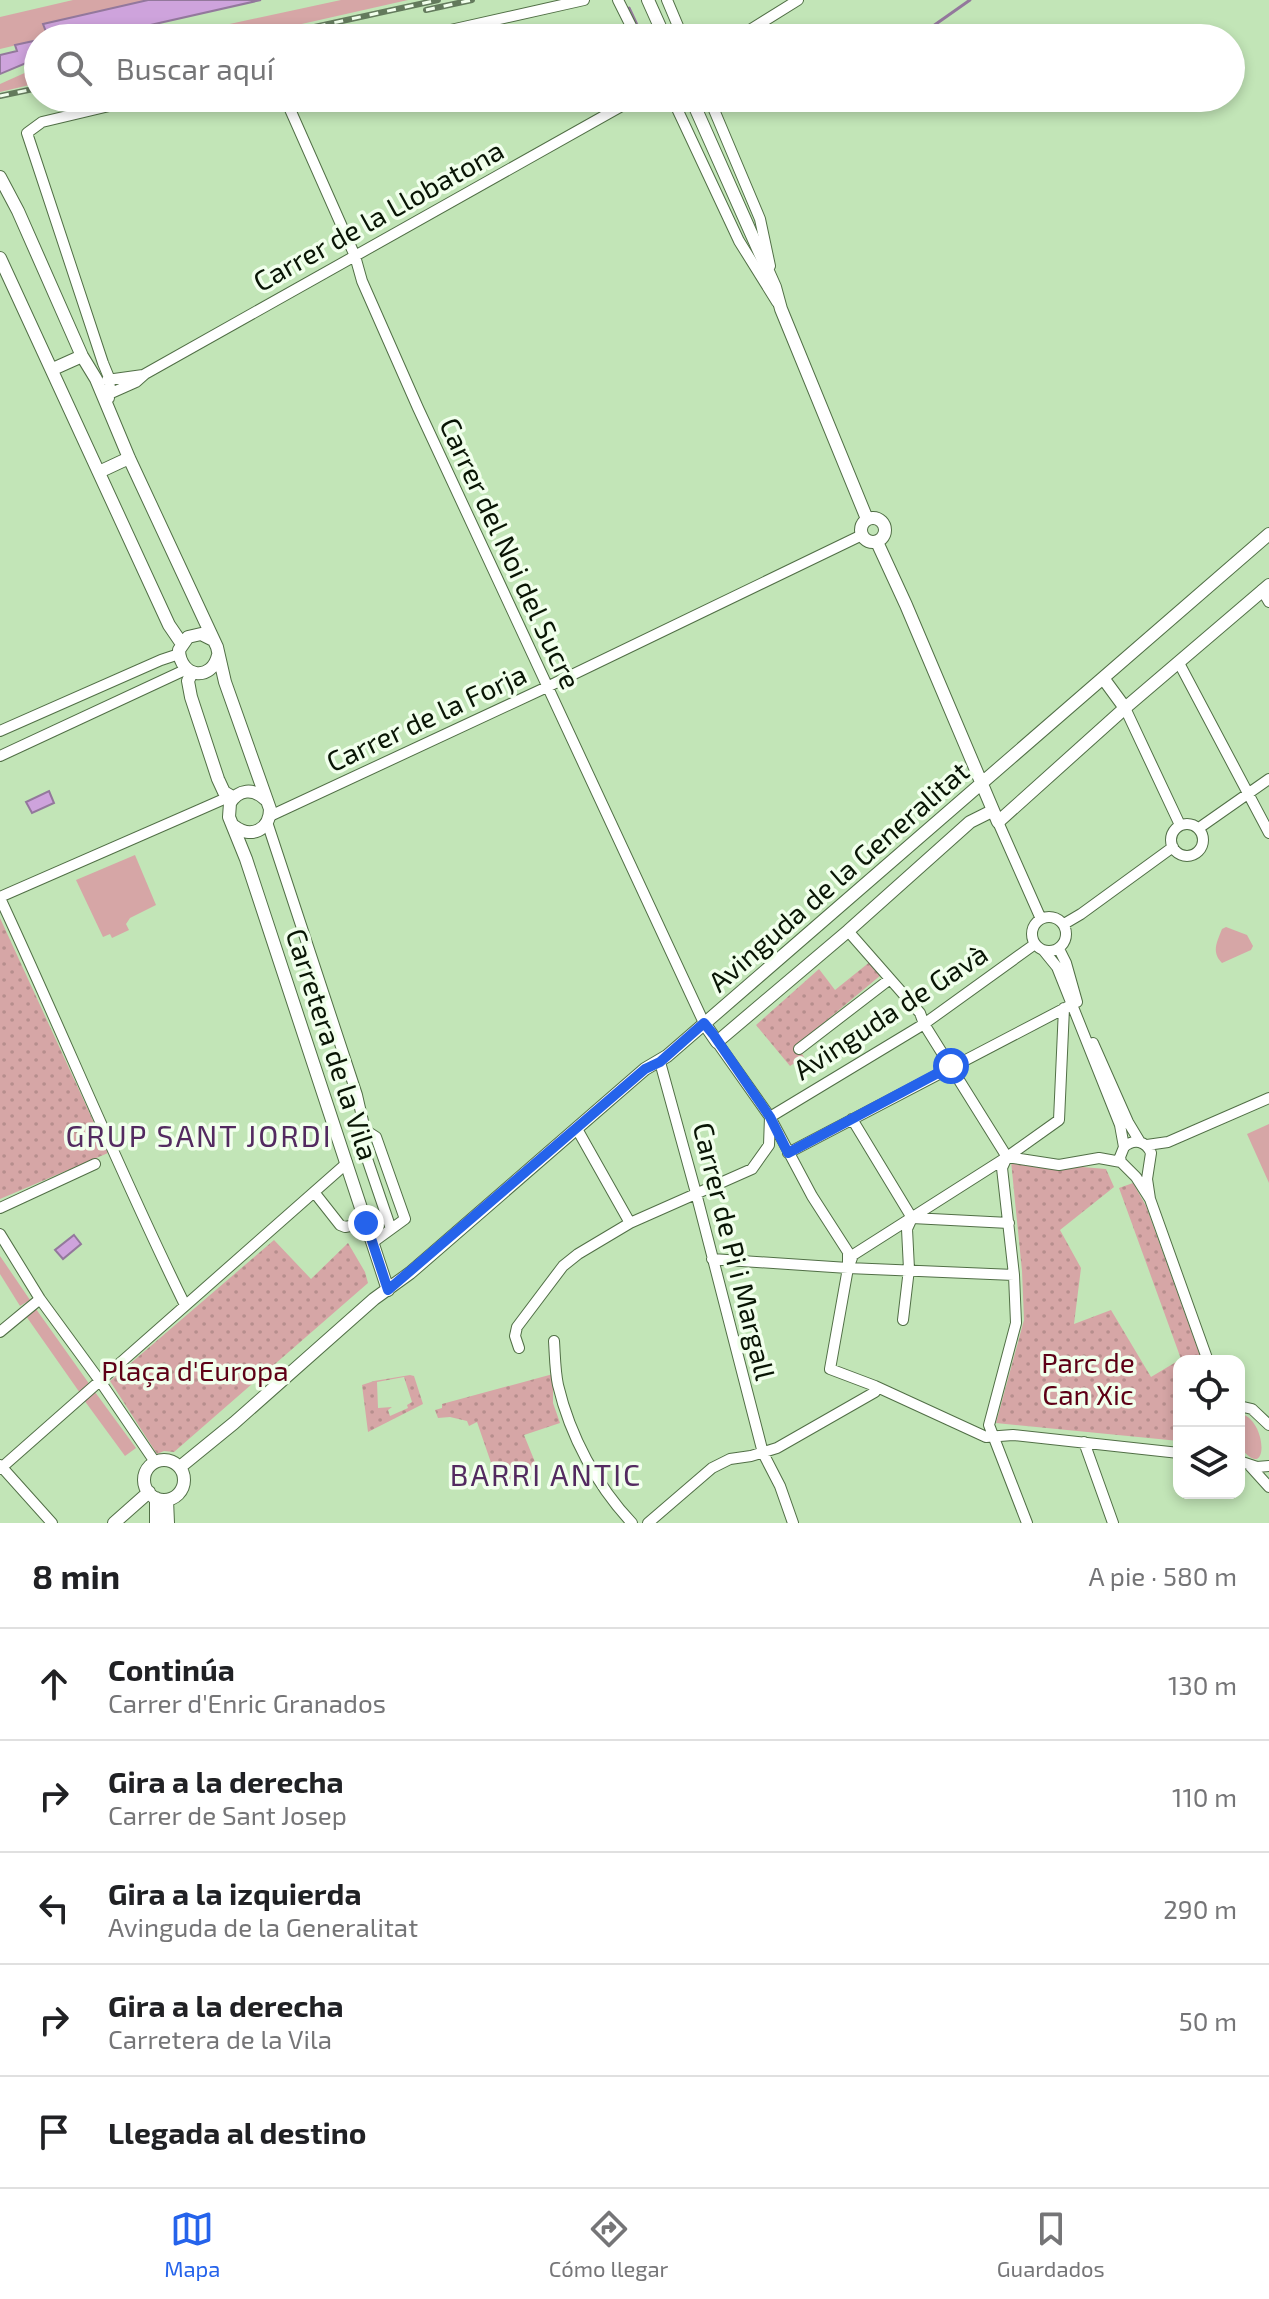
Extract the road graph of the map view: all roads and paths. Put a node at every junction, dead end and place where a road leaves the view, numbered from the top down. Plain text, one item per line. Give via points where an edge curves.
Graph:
1 (584, 0) edge
2 (618, 0) edge
3 (648, 0) edge
4 (667, 0) edge
5 (798, 0) edge
6 (477, 24) edge
7 (630, 24) edge
8 (659, 24) edge
9 (677, 24) edge
10 (759, 24) edge
11 (84, 112) edge
12 (291, 112) edge
13 (611, 112) edge
14 (679, 112) edge
15 (697, 112) edge
16 (715, 112) edge
17 (0, 177) edge
18 (355, 256) junction
19 (0, 258) edge
20 (775, 287) junction
21 (781, 309) junction
22 (82, 356) junction
23 (53, 369) junction
24 (145, 374) junction
25 (96, 379) junction
26 (110, 380) junction
27 (109, 394) junction
28 (109, 409) junction
29 (129, 458) junction
30 (99, 472) junction
31 (867, 519) junction
32 (1269, 534) edge
33 (862, 535) junction
34 (877, 542) junction
35 (1267, 593) edge
36 (216, 646) junction
37 (181, 649) junction
38 (1179, 663) junction
39 (190, 671) junction
40 (1103, 678) junction
41 (547, 687) junction
42 (1125, 708) junction
43 (0, 731) edge
44 (0, 756) edge
45 (1269, 779) edge
46 (982, 783) junction
47 (1247, 794) junction
48 (233, 799) junction
49 (265, 799) junction
50 (995, 816) junction
51 (269, 819) junction
52 (1180, 825) junction
53 (234, 826) junction
54 (1199, 828) junction
55 (253, 832) junction
56 (1269, 833) edge
57 (1173, 847) junction
58 (246, 859) junction
59 (0, 898) edge
60 (1041, 919) junction
61 (1064, 924) junction
62 (848, 931) junction
63 (1040, 947) junction
64 (1059, 949) junction
65 (890, 979) junction
66 (1068, 1006) junction
67 (704, 1023) junction
68 (924, 1024) junction
69 (717, 1042) junction
70 (799, 1049) dead end
71 (660, 1062) junction
72 (951, 1066) junction
73 (1269, 1098) edge
74 (770, 1117) junction
75 (852, 1119) junction
76 (577, 1129) junction
77 (365, 1130) junction
78 (1168, 1142) junction
79 (1144, 1144) junction
80 (1124, 1147) junction
81 (788, 1153) junction
82 (1007, 1157) junction
83 (1121, 1162) junction
84 (1150, 1162) junction
85 (347, 1163) junction
86 (95, 1164) dead end
87 (1129, 1172) junction
88 (314, 1192) junction
89 (696, 1193) junction
90 (1150, 1199) junction
91 (0, 1208) edge
92 (912, 1218) junction
93 (366, 1223) junction
94 (630, 1223) junction
95 (1009, 1223) junction
96 (391, 1229) junction
97 (0, 1234) edge
98 (372, 1243) junction
99 (712, 1259) junction
100 (848, 1268) junction
101 (909, 1269) junction
102 (1014, 1275) junction
103 (388, 1290) junction
104 (40, 1299) junction
105 (185, 1305) junction
106 (903, 1320) dead end
107 (0, 1332) edge
108 (554, 1341) dead end
109 (519, 1348) dead end
110 (1206, 1355) edge
111 (100, 1381) junction
112 (875, 1389) junction
113 (1245, 1406) edge
114 (1269, 1407) edge
115 (1252, 1409) junction
116 (1269, 1425) edge
117 (993, 1438) junction
118 (1084, 1442) junction
119 (1173, 1451) edge
120 (763, 1453) junction
121 (155, 1462) junction
122 (1245, 1462) edge
123 (1245, 1465) edge
124 (1269, 1466) edge
125 (1, 1467) edge
126 (180, 1467) junction
127 (1269, 1487) edge
128 (157, 1497) junction
129 (52, 1523) edge
130 (114, 1523) edge
131 (156, 1523) edge
132 (168, 1523) edge
133 (632, 1523) edge
134 (648, 1523) edge
135 (793, 1523) edge
136 (1027, 1523) edge
137 (1113, 1523) edge

1 - 6 street
2 - 7 street
3 - 8 street
4 - 9 street
5 - 10 street
11 - 26 street via 42,122 27,133
12 - 18 street, Carrer del Noi del Sucre
13 - 18 street, Carrer de la Llobatona
14 - 21 street via 739,241
15 - 20 street
16 - 20 street via 760,219
17 - 22 street
18 - 24 street, Carrer de la Llobatona
18 - 41 street, Carrer del Noi del Sucre via 418,408
19 - 23 street
20 - 21 street
21 - 31 street
22 - 23 street
22 - 25 street
23 - 30 street
24 - 26 street, Carrer de la Llobatona
24 - 27 street, Carrer de la Llobatona
25 - 26 street, Carrer de la Llobatona
25 - 28 street
26 - 27 street
27 - 28 street
28 - 29 street
29 - 30 street
29 - 36 street
30 - 37 street
31 - 33 street
31 - 34 street via 884,526
32 - 40 street, Avinguda de la Generalitat
33 - 34 street
33 - 41 street, Carrer de la Forja
34 - 46 street
35 - 38 street
36 - 37 street via 205,635 196,635
36 - 39 street via 213,667 203,673
36 - 49 street
37 - 39 street via 181,663
37 - 43 street
38 - 42 street
38 - 47 street
39 - 44 street
39 - 48 street via 191,697 214,767 224,792
40 - 42 street
40 - 46 street, Avinguda de la Generalitat
41 - 51 street, Carrer de la Forja
41 - 67 street, Carrer del Noi del Sucre
42 - 50 street
42 - 52 street
45 - 47 street
46 - 50 street
46 - 67 street, Avinguda de la Generalitat
47 - 54 street
47 - 56 street
48 - 49 street via 250,791
48 - 53 street via 228,814
48 - 59 street
49 - 51 street
50 - 60 street
50 - 62 street via 970,822
51 - 55 street
51 - 77 street, Carretera de la Vila
52 - 54 street
52 - 57 street via 1171,837
53 - 55 street
53 - 58 street, Carretera de la Vila
54 - 57 street via 1203,843 1196,854 1182,856
55 - 58 street
57 - 61 street
58 - 85 street, Carretera de la Vila
59 - 105 street
60 - 61 street via 1051,917
60 - 63 street via 1033,927 1032,939
61 - 64 street via 1066,940
62 - 65 street
62 - 69 street
63 - 64 street
63 - 66 street via 1057,967
63 - 68 street, Avinguda de Gavà
64 - 79 street via 1106,1073
65 - 68 street
65 - 70 street
66 - 72 street
66 - 80 street via 1120,1125
66 - 82 street via 1059,1120
67 - 69 street
67 - 71 street, Avinguda de la Generalitat
68 - 72 street
68 - 74 street, Avinguda de Gavà
69 - 74 street
71 - 76 street, Avinguda de la Generalitat
71 - 89 street, Carrer de Pi i Margall
72 - 75 street
72 - 82 street
73 - 78 street
74 - 81 street
74 - 89 street via 769,1145 752,1169
75 - 81 street
75 - 92 street
76 - 94 street
76 - 103 street, Avinguda de la Generalitat
77 - 96 street, Carretera de la Vila via 361,1141
77 - 96 street, Carretera de la Vila via 376,1137 405,1219
78 - 79 street
78 - 84 street
79 - 80 street
79 - 84 street
80 - 83 street
81 - 100 street via 848,1252
82 - 83 street via 1059,1165 1099,1158
82 - 92 street
82 - 95 street via 1002,1168
83 - 87 street
84 - 87 street via 1140,1173
84 - 90 street
85 - 88 street
85 - 93 street, Carretera de la Vila
86 - 91 street
87 - 90 street
88 - 93 street via 340,1225
88 - 105 street
89 - 94 street
89 - 99 street, Carrer de Pi i Margall
90 - 110 street
92 - 95 street
92 - 100 street via 853,1255
92 - 101 street via 907,1229
93 - 98 street, Carretera de la Vila
94 - 109 street via 563,1266 517,1327
95 - 102 street
96 - 98 street
97 - 104 street
98 - 103 street, Carretera de la Vila
99 - 100 street
99 - 120 street, Carrer de Pi i Margall
100 - 101 street
100 - 112 street via 830,1369
101 - 102 street
101 - 106 street
102 - 117 street via 1016,1323 989,1425
103 - 126 street, Avinguda de la Generalitat
104 - 107 street
104 - 111 street
105 - 111 street
108 - 133 street via 558,1385 581,1447 612,1501
111 - 121 street
111 - 125 street
112 - 117 street
112 - 120 street
113 - 115 street
114 - 115 street
115 - 116 street
117 - 118 street
117 - 136 street
118 - 119 street
118 - 137 street
120 - 134 street via 712,1468
120 - 135 street, Carrer de Pi i Margall
121 - 126 street via 168,1460
121 - 128 street via 147,1469 145,1483
122 - 124 street
123 - 127 street
125 - 129 street
126 - 128 street via 183,1487 177,1495
128 - 130 street
128 - 131 street
128 - 132 street

